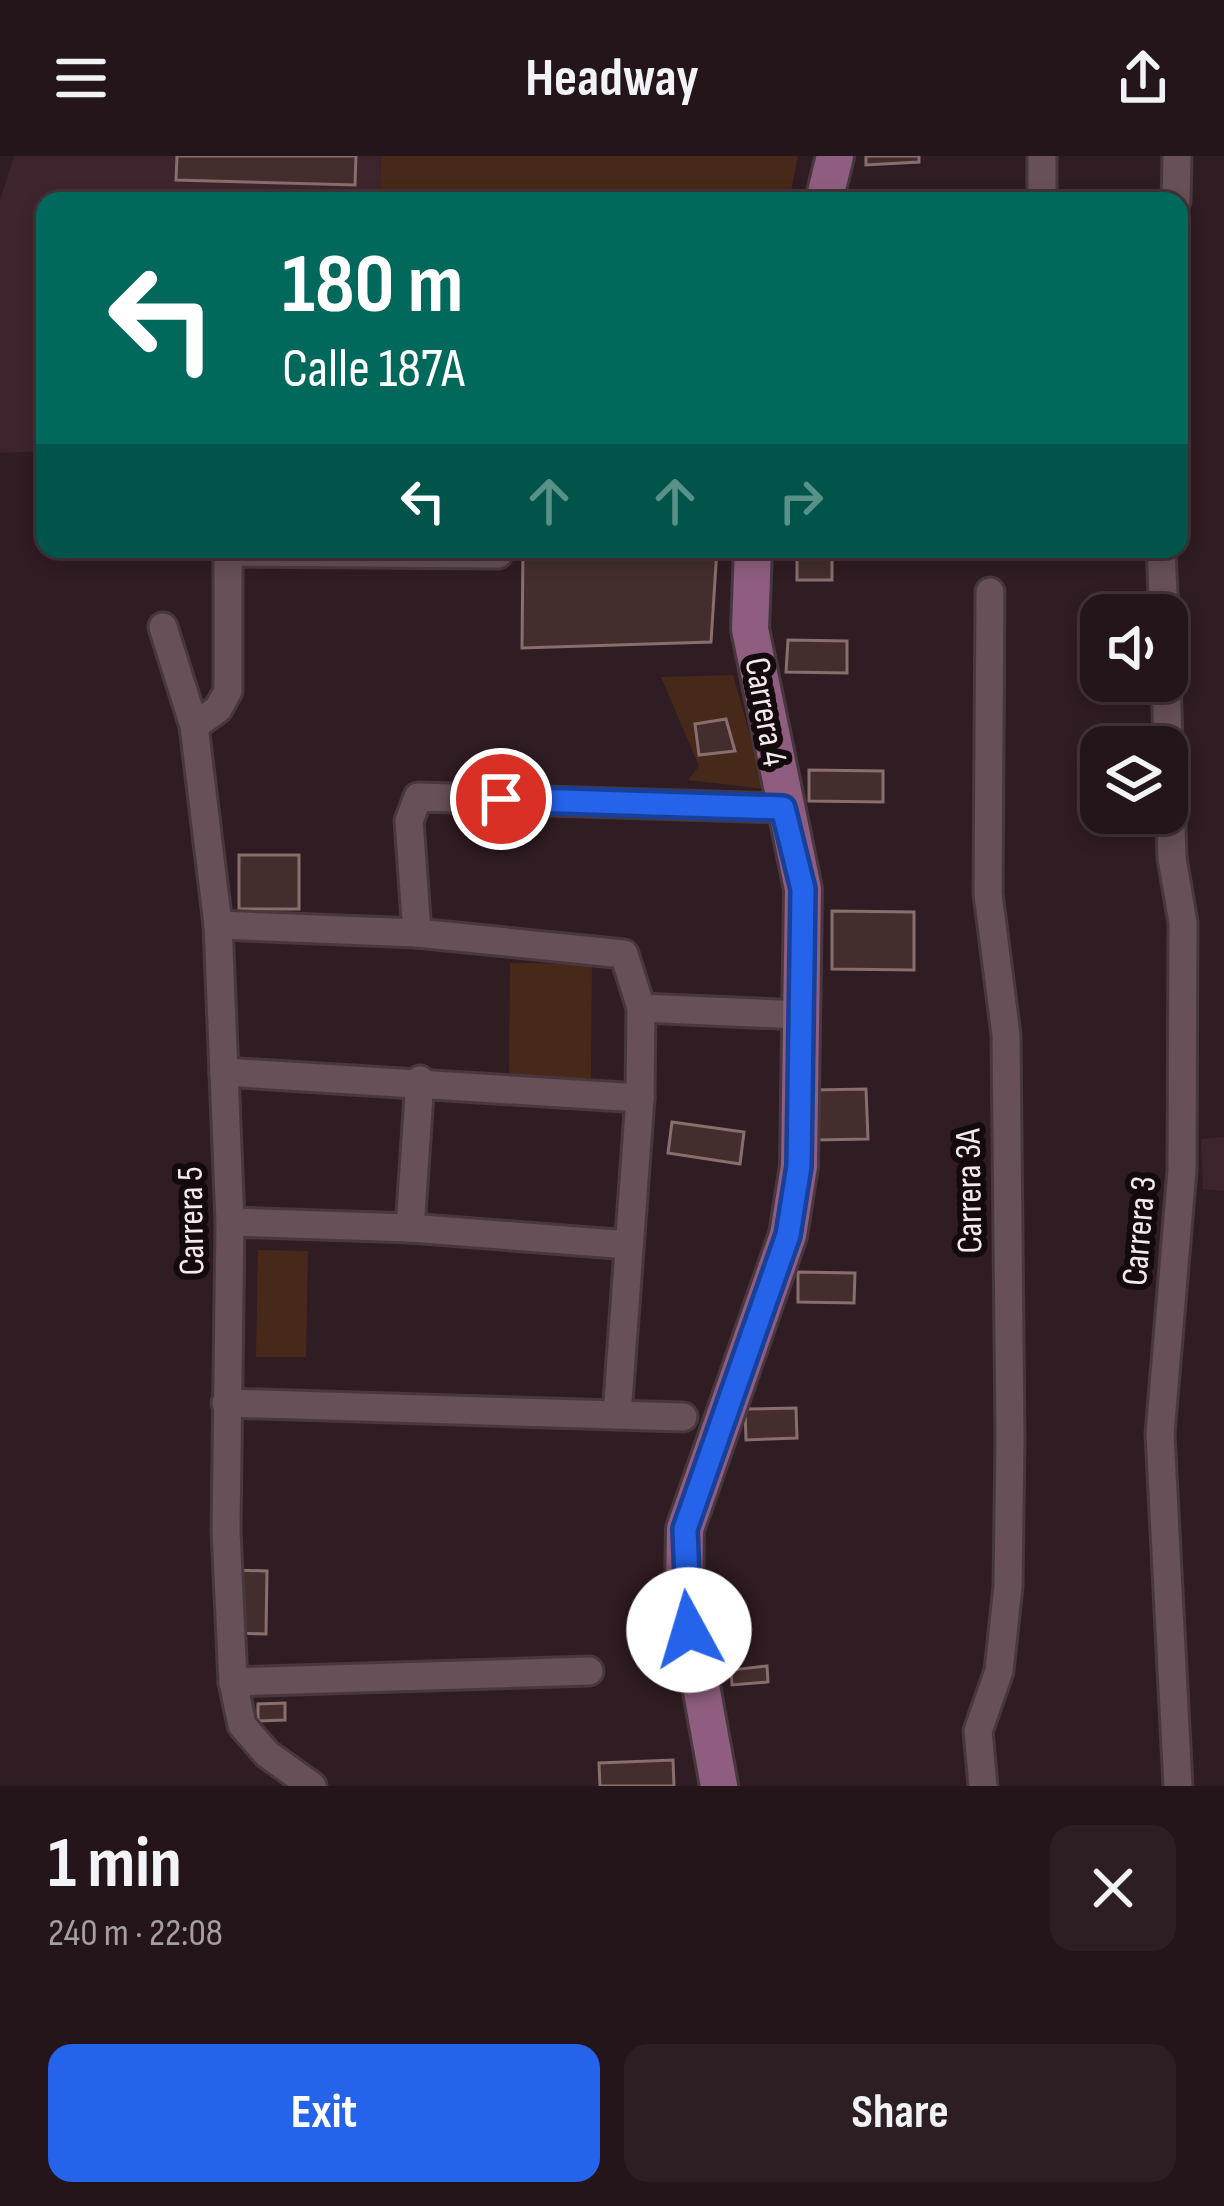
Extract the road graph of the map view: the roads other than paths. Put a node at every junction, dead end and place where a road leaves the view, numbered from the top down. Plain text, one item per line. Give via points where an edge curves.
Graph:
1 (835, 156) edge
2 (1042, 156) edge
3 (1178, 156) edge
4 (826, 192) edge
5 (1042, 192) edge
6 (1176, 192) edge
7 (228, 558) edge
8 (753, 558) edge
9 (1161, 558) edge
10 (990, 592) dead end
11 (1163, 594) edge
12 (163, 627) dead end
13 (1167, 702) edge
14 (194, 726) junction
15 (783, 808) junction
16 (218, 926) junction
17 (417, 933) junction
18 (641, 1008) junction
19 (801, 1015) junction
20 (224, 1072) junction
21 (420, 1080) junction
22 (640, 1098) junction
23 (230, 1222) junction
24 (410, 1228) junction
25 (629, 1246) junction
26 (226, 1403) junction
27 (617, 1414) junction
28 (683, 1417) dead end
29 (589, 1671) dead end
30 (233, 1682) junction
31 (313, 1786) edge
32 (719, 1786) edge
33 (983, 1786) edge
34 (1178, 1786) edge

1 - 4 street
2 - 5 street
3 - 6 street
7 - 14 street via 229,692
8 - 15 street, Carrera 4 via 750,628
9 - 11 street
10 - 33 street, Carrera 3A via 988,894 1006,1035 1010,1439 1008,1586 1000,1671 978,1731
12 - 14 street, Carrera 5
13 - 34 street, Carrera 3 via 1172,858 1183,923 1182,1148 1160,1433
14 - 16 street, Carrera 5
15 - 17 street via 418,796 409,821
15 - 19 street, Carrera 4 via 803,889
16 - 17 street
16 - 20 street, Carrera 5
17 - 18 street via 624,954
18 - 19 street
18 - 22 street
19 - 32 street, Carrera 4 via 799,1166 788,1235 685,1529 684,1592
20 - 21 street
20 - 23 street, Carrera 5
21 - 22 street
21 - 24 street
22 - 25 street
23 - 24 street
23 - 26 street, Carrera 5
24 - 25 street
25 - 27 street
26 - 27 street
26 - 30 street, Carrera 5
27 - 28 street
29 - 30 street
30 - 31 street, Carrera 5 via 242,1725

